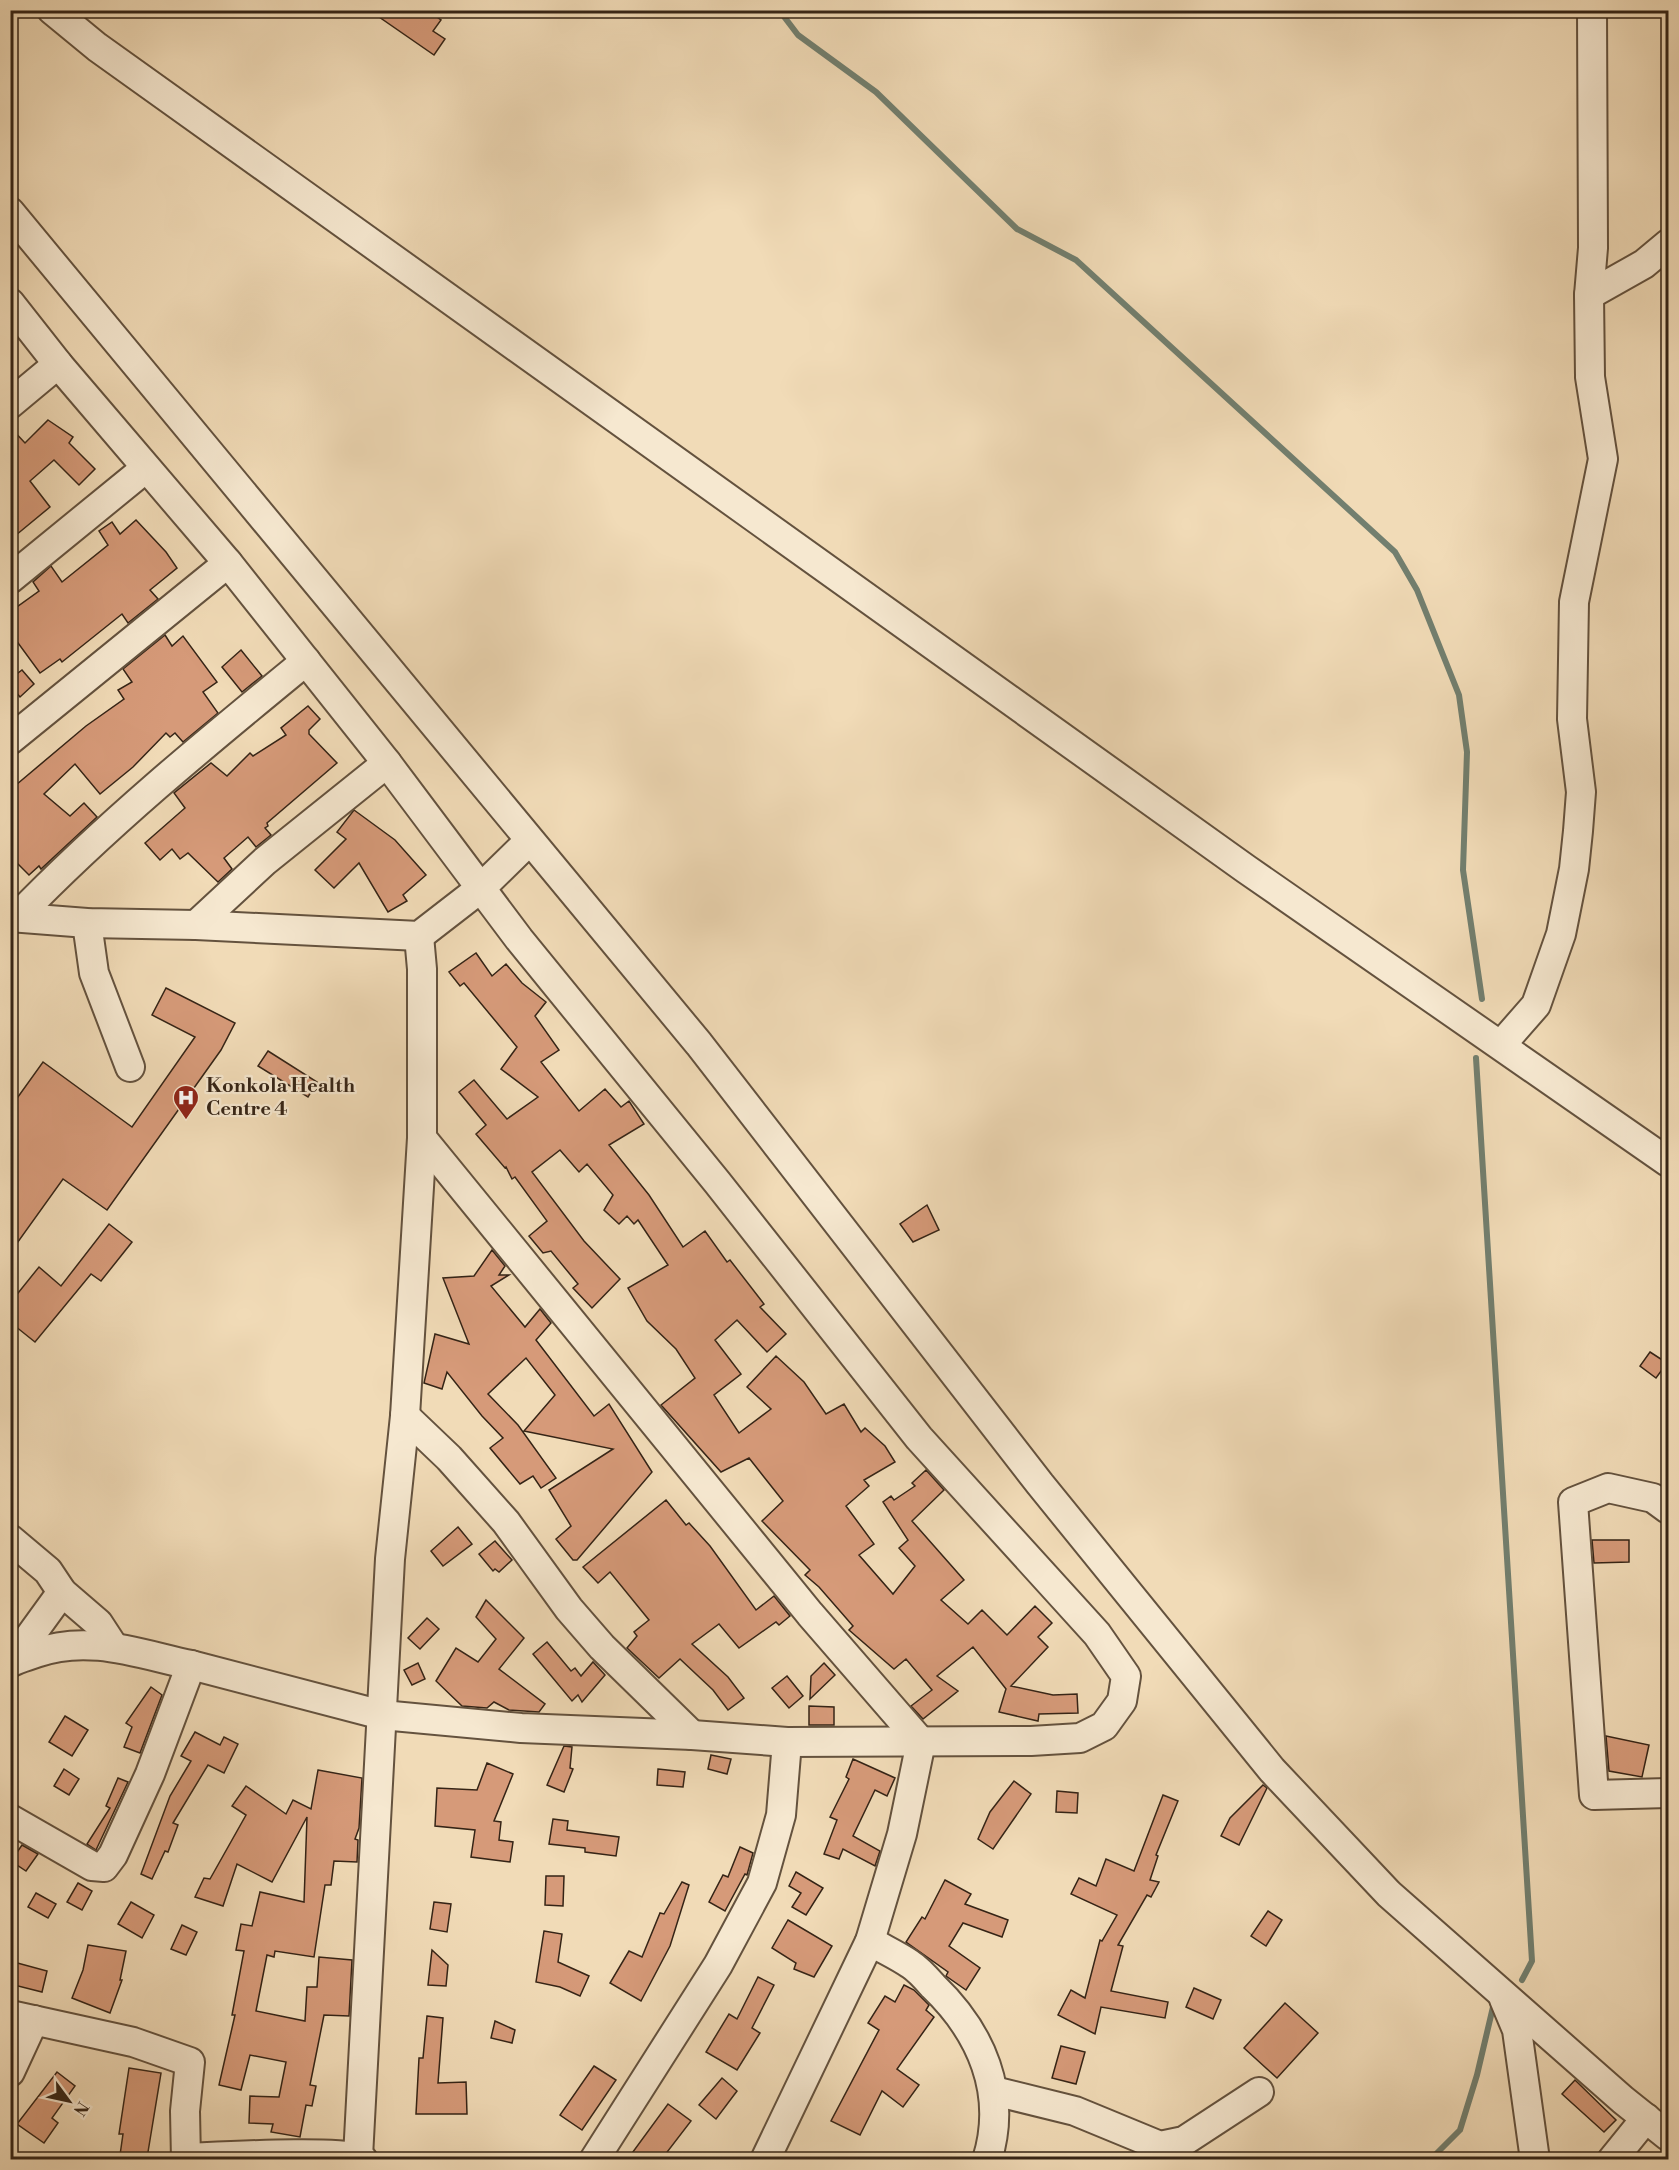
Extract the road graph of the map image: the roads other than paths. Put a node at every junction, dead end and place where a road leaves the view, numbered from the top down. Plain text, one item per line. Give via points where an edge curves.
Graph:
1 (52, 10) edge
2 (1592, 10) edge
3 (10, 212) edge
4 (1668, 244) edge
5 (1589, 295) junction
6 (10, 303) edge
7 (58, 364) junction
8 (10, 404) edge
9 (147, 468) junction
10 (228, 563) junction
11 (10, 579) edge
12 (306, 662) junction
13 (10, 740) edge
14 (387, 763) junction
15 (529, 841) junction
16 (481, 888) junction
17 (14, 917) edge
18 (87, 923) junction
19 (196, 925) junction
20 (418, 936) junction
21 (1501, 1045) junction
22 (130, 1067) dead end
23 (422, 1138) junction
24 (1668, 1162) edge
25 (405, 1416) junction
26 (1668, 1509) edge
27 (10, 1539) edge
28 (63, 1592) junction
29 (113, 1646) junction
30 (11, 1662) edge
31 (190, 1665) junction
32 (382, 1715) junction
33 (692, 1735) junction
34 (787, 1742) junction
35 (921, 1742) junction
36 (1668, 1792) edge
37 (10, 1819) edge
38 (870, 1941) junction
39 (1502, 1995) junction
40 (22, 2018) edge
41 (10, 2072) edge
42 (994, 2091) junction
43 (1259, 2092) dead end
44 (1646, 2118) junction
45 (1668, 2136) edge
46 (361, 2158) edge
47 (1615, 2158) edge
48 (186, 2159) edge
49 (594, 2160) edge
50 (765, 2160) edge
51 (987, 2160) edge
52 (1535, 2160) edge

1 - 21 street via 107,54 643,440 1246,869
2 - 5 street via 1593,248
3 - 15 street
4 - 5 street via 1644,264
5 - 21 street via 1590,377 1603,459 1574,602 1572,719 1581,792 1574,869 1561,934 1536,1005
6 - 7 street
7 - 8 street
7 - 9 street
9 - 10 street
9 - 11 street
10 - 12 street
10 - 13 street
12 - 14 street
12 - 17 street via 163,778
14 - 16 street
14 - 19 street via 265,861
15 - 16 street
15 - 39 street via 699,1044 1040,1484 1272,1770 1389,1894
16 - 20 street
16 - 35 street via 919,1438 1097,1634 1126,1676 1122,1701 1104,1726 1080,1738
17 - 18 street
18 - 19 street
18 - 22 street via 94,973
19 - 20 street
20 - 23 street via 422,969
21 - 24 street
23 - 25 street
23 - 35 street via 810,1614
25 - 32 street via 390,1559
25 - 33 street via 507,1522 569,1609 602,1647
26 - 36 street via 1653,1498 1608,1488 1573,1502 1594,1795
27 - 28 street via 48,1572
28 - 29 street via 98,1623
28 - 30 street
29 - 30 street via 79,1644 50,1648
29 - 31 street
31 - 32 street
31 - 37 street via 150,1774 104,1867 92,1866
32 - 33 street via 521,1728
32 - 46 street
33 - 34 street
34 - 35 street
34 - 49 street via 781,1815 762,1884 718,1965
35 - 38 street via 902,1834
38 - 42 street via 912,1965 958,2010 983,2056
38 - 50 street
39 - 44 street
39 - 52 street via 1517,2030
40 - 41 street
40 - 48 street via 133,2042 190,2062
42 - 43 street via 1075,2111 1160,2146 1184,2141
42 - 51 street
44 - 45 street
44 - 47 street
46 - 48 street via 330,2155

